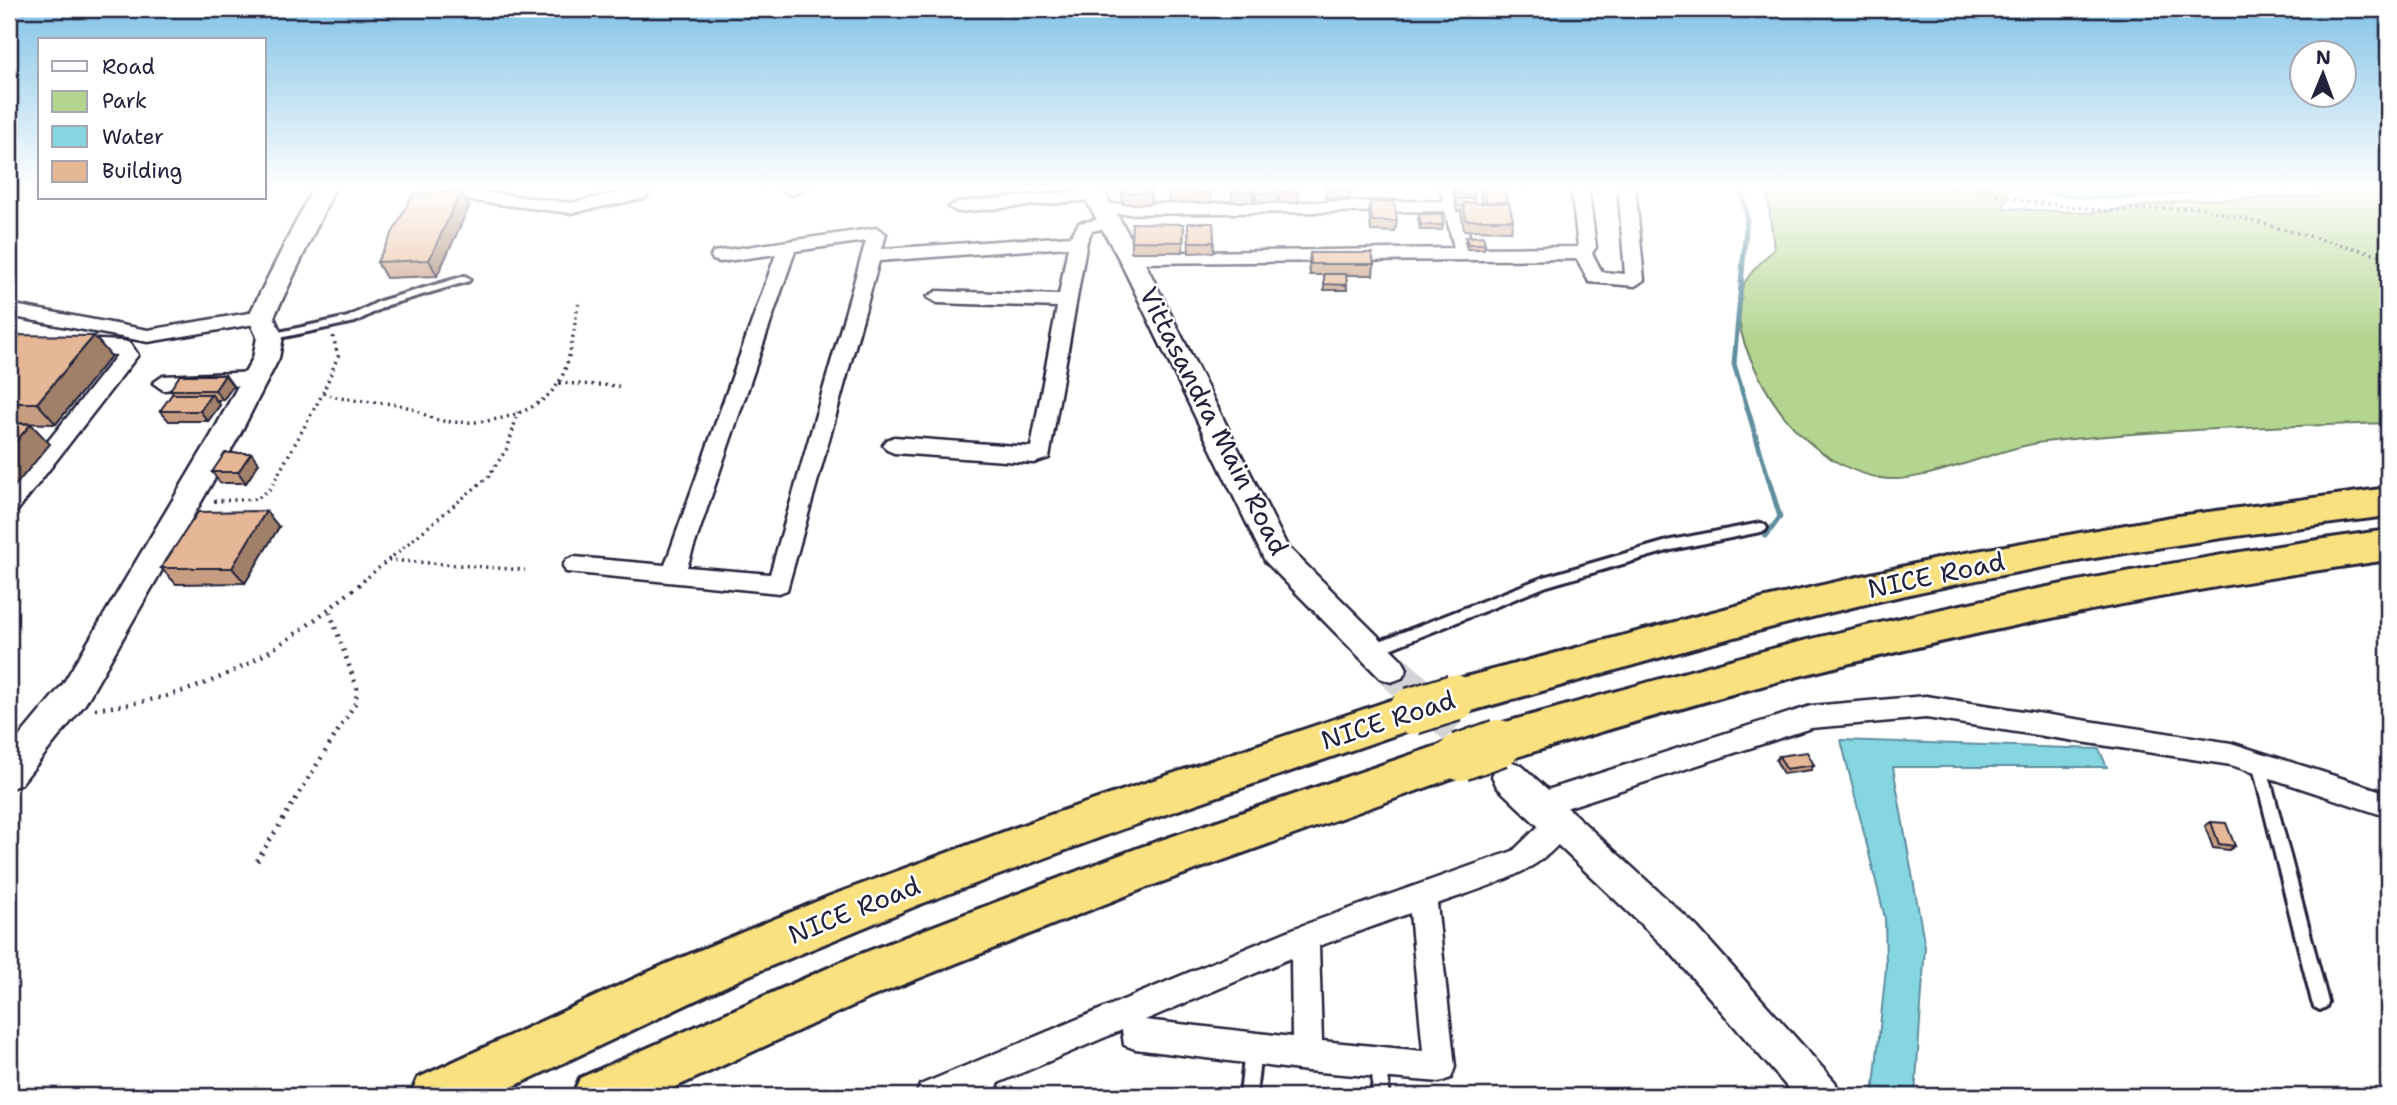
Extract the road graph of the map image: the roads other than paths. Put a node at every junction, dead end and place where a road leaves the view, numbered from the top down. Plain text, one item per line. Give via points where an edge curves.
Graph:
1 (303, 238) edge
2 (851, 238) edge
3 (876, 238) edge
4 (1080, 238) edge
5 (1119, 238) edge
6 (1460, 238) edge
7 (1586, 238) edge
8 (1632, 238) edge
9 (1078, 241) junction
10 (788, 246) junction
11 (1583, 253) junction
12 (1464, 254) junction
13 (720, 256) dead end
14 (871, 256) junction
15 (1130, 257) junction
16 (465, 279) dead end
17 (937, 297) dead end
18 (1068, 301) junction
19 (9, 310) edge
20 (265, 327) junction
21 (51, 346) edge
22 (256, 379) junction
23 (163, 383) dead end
24 (894, 445) dead end
25 (2388, 502) edge
26 (9, 505) edge
27 (1761, 528) dead end
28 (2388, 545) edge
29 (574, 566) dead end
30 (673, 575) junction
31 (1381, 660) joint
32 (1489, 759) junction
33 (2259, 763) junction
34 (9, 774) edge
35 (2388, 805) edge
36 (1550, 813) junction
37 (1422, 895) junction
38 (1305, 938) junction
39 (2320, 1002) dead end
40 (1135, 1034) dead end
41 (1254, 1046) junction
42 (1307, 1056) junction
43 (1381, 1063) junction
44 (983, 1084) edge
45 (436, 1096) edge
46 (598, 1096) edge
47 (931, 1096) edge
48 (1248, 1096) edge
49 (1380, 1096) edge
50 (1821, 1096) edge

1 - 20 street
2 - 10 street
3 - 14 street
4 - 9 street
5 - 15 street, Vittasandra Main Road
6 - 12 street
7 - 11 street
8 - 11 street via 1636,280 1596,278
9 - 14 street
9 - 18 street
10 - 13 street
10 - 30 street
11 - 12 street
12 - 15 street
14 - 30 street via 779,584
15 - 31 street, Vittasandra Main Road via 1276,553
16 - 20 lane via 384,303 351,320 313,327
17 - 18 street
18 - 24 street via 1041,453
19 - 20 street via 148,336
20 - 22 street via 266,358
21 - 26 street via 123,348 128,355
22 - 23 street
22 - 34 street via 74,694
25 - 45 highway, NICE Road via 2249,519 1970,567 1812,602 1433,704 1094,818 829,918
27 - 31 lane via 1671,545 1544,582
28 - 32 highway, NICE Road via 2218,569 1919,630 1752,672
29 - 30 street
32 - 36 street
32 - 46 highway, NICE Road via 1138,869 853,981
33 - 35 street
33 - 36 street via 2231,754 1926,707 1811,717
33 - 39 lane
36 - 37 street via 1522,860
36 - 50 street via 1683,939
37 - 38 street
37 - 43 street via 1440,1067
38 - 42 street
38 - 44 street
40 - 41 street
41 - 42 street
41 - 48 lane
42 - 43 street
43 - 49 lane
44 - 47 street

